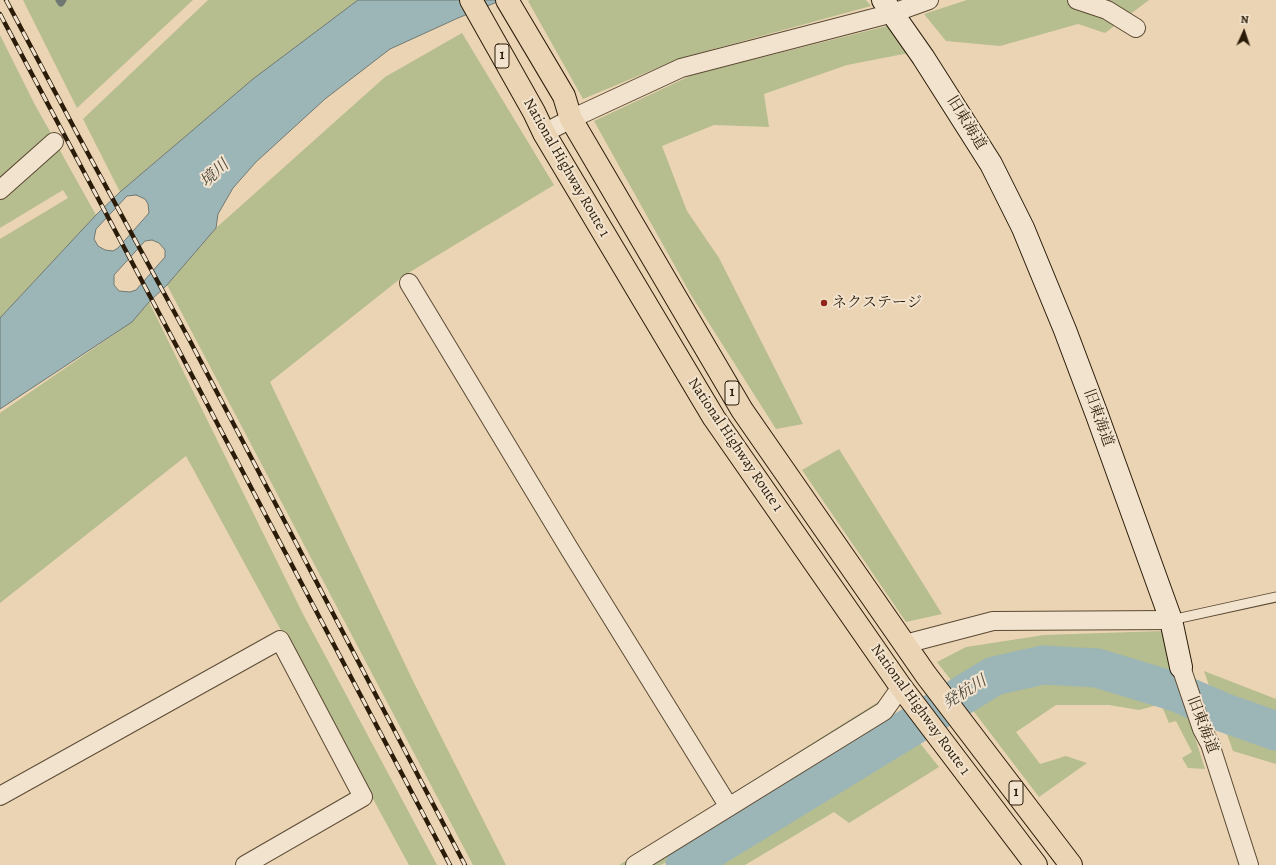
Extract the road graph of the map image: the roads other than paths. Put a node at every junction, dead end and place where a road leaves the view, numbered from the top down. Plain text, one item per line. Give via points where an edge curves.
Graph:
1 (471, 0) edge
2 (507, 0) edge
3 (929, 0) edge
4 (1077, 0) edge
5 (887, 5) edge
6 (1136, 28) dead end
7 (571, 119) junction
8 (544, 133) junction
9 (54, 142) dead end
10 (0, 190) edge
11 (409, 283) dead end
12 (1276, 597) edge
13 (1171, 620) junction
14 (904, 644) junction
15 (1181, 667) joint
16 (901, 687) junction
17 (0, 796) edge
18 (729, 807) junction
19 (245, 865) edge
20 (635, 865) edge
21 (1036, 865) edge
22 (1071, 865) edge
23 (1249, 865) edge

1 - 8 highway, National Highway Route 1 / 1
2 - 7 highway, National Highway Route 1 / 1 via 564,96
3 - 5 street
4 - 6 street via 1107,10
5 - 7 street via 682,68
5 - 13 street, 旧東海道 via 991,164 1023,228 1092,400
7 - 8 street
7 - 14 highway, National Highway Route 1 / 1 via 742,410
8 - 16 highway, National Highway Route 1 / 1 via 714,418
9 - 10 street
11 - 18 street
12 - 13 lane
13 - 14 street via 993,621
13 - 15 street, 旧東海道
14 - 22 highway, National Highway Route 1 / 1
15 - 23 street, 旧東海道 via 1202,729 1210,744
16 - 18 street via 884,711
16 - 21 highway, National Highway Route 1 / 1
17 - 19 street via 280,640 364,797
18 - 20 street

